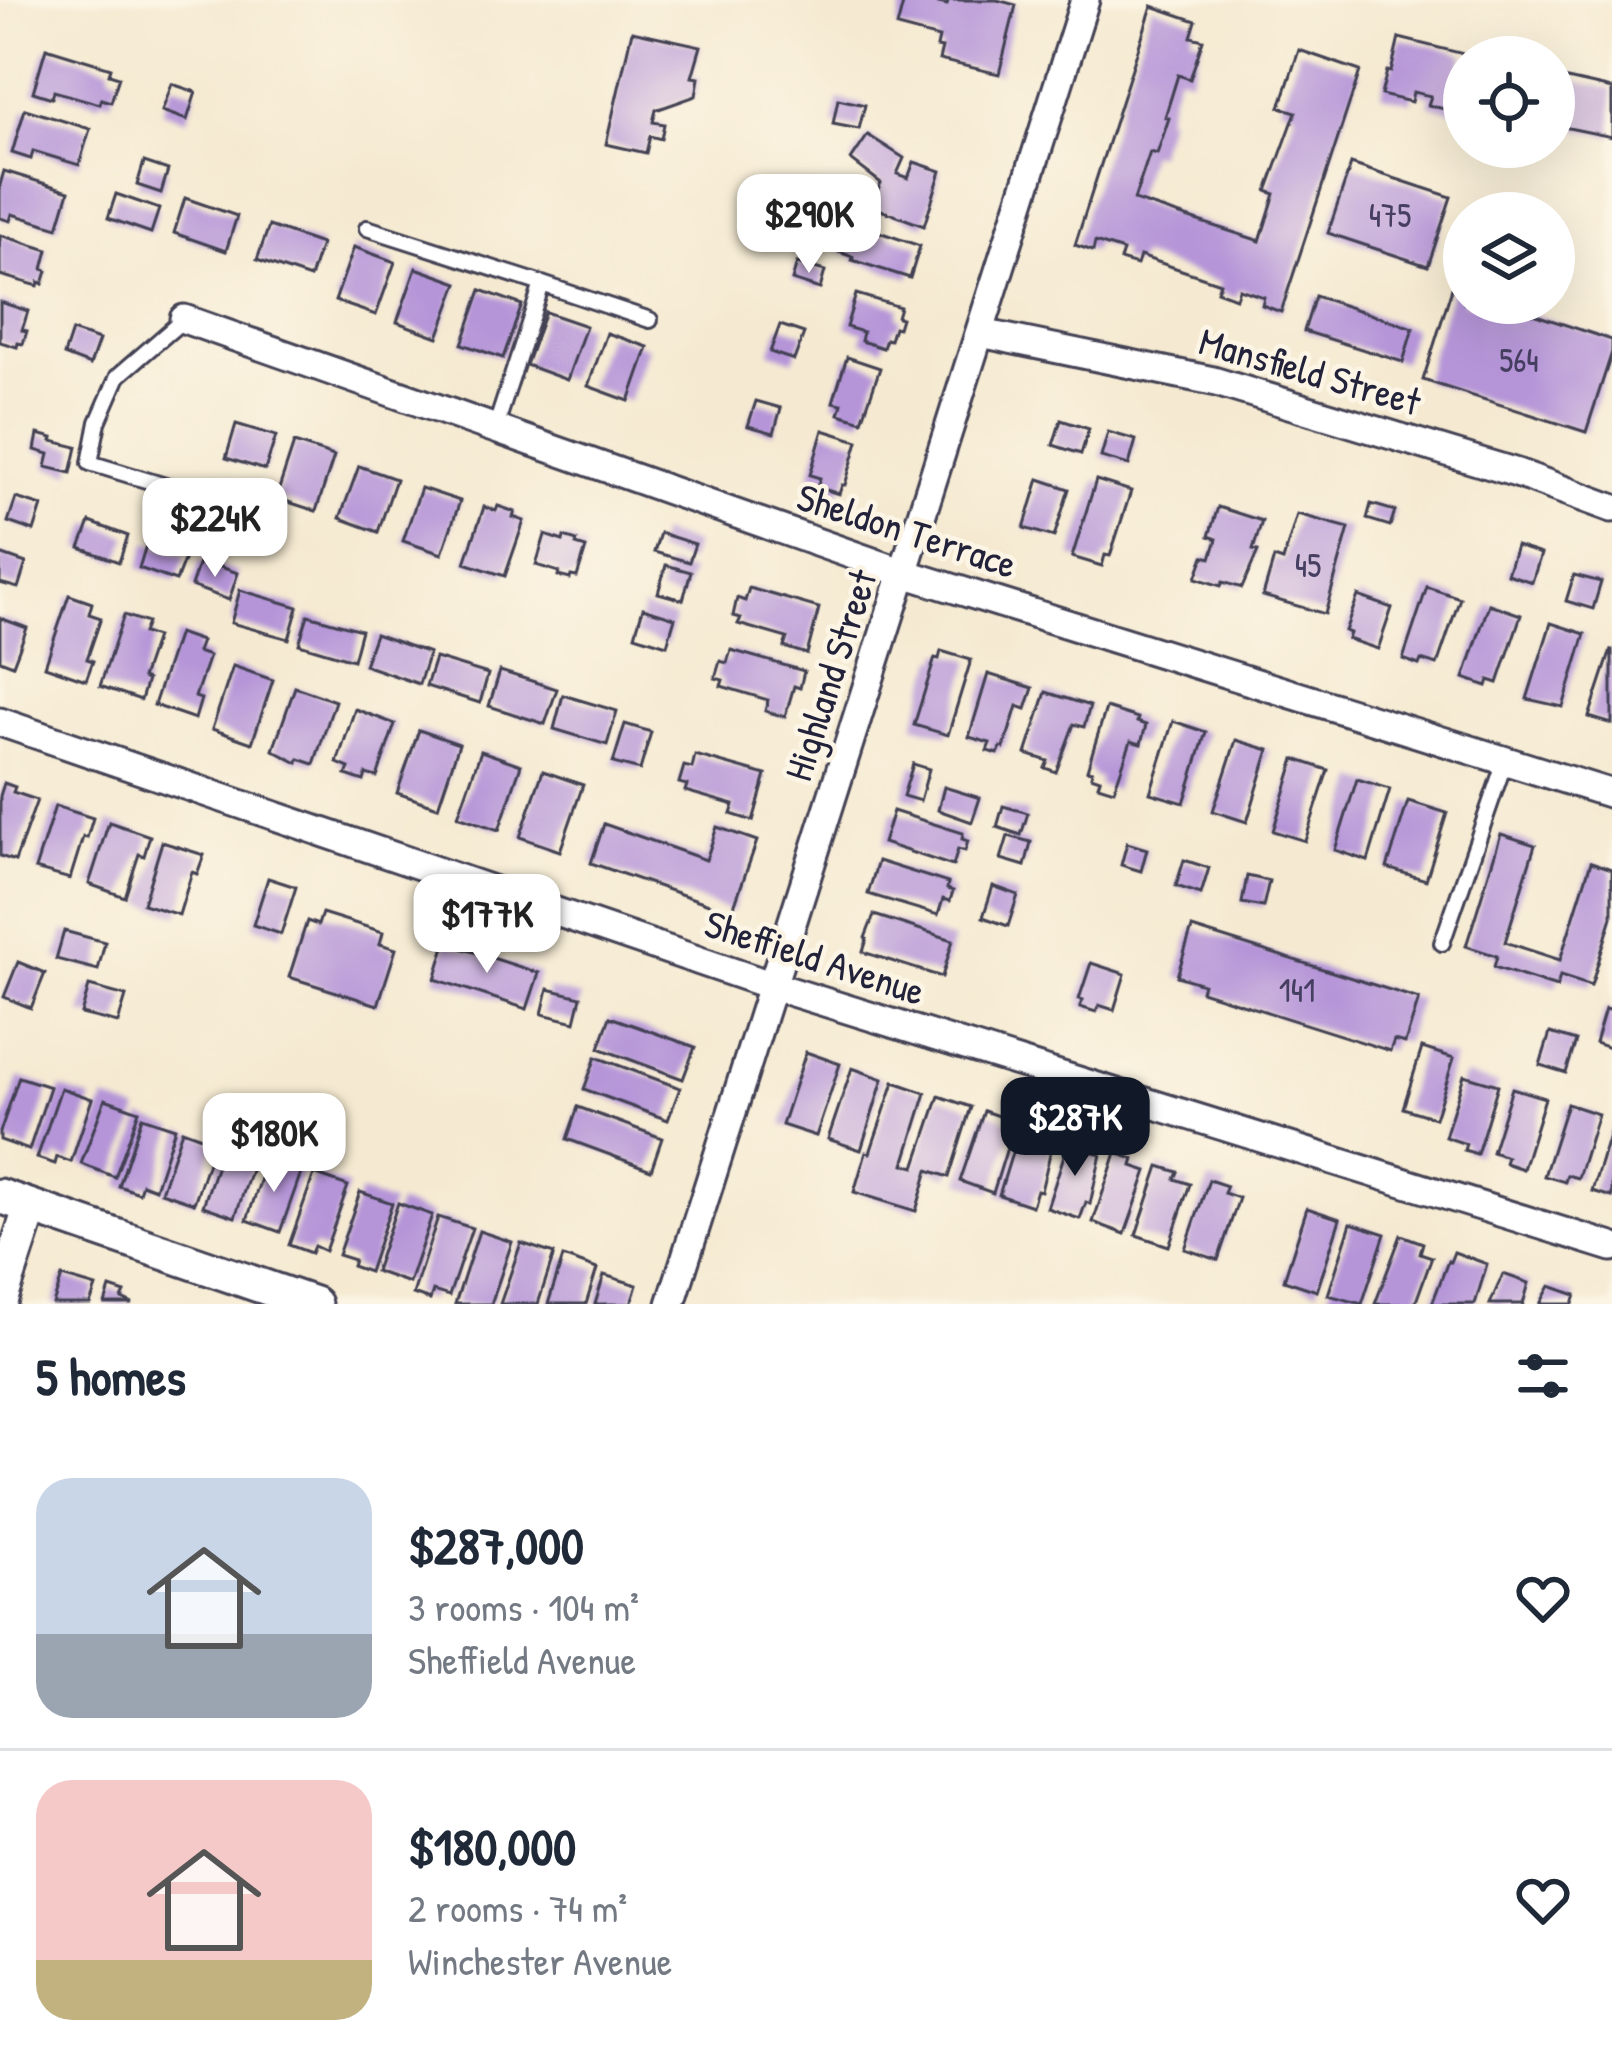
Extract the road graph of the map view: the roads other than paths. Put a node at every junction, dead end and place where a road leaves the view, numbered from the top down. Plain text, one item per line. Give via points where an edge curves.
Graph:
1 (1085, 0) edge
2 (367, 227) dead end
3 (542, 284) junction
4 (184, 319) joint
5 (650, 320) dead end
6 (980, 334) junction
7 (495, 429) junction
8 (182, 490) dead end
9 (1612, 508) edge
10 (904, 573) junction
11 (0, 722) edge
12 (1505, 761) junction
13 (1612, 794) edge
14 (1442, 943) dead end
15 (773, 986) junction
16 (15, 1202) edge
17 (1612, 1247) edge
18 (0, 1301) edge
19 (314, 1304) edge
20 (671, 1304) edge

1 - 6 street, Highland Street
2 - 3 lane
3 - 5 lane
3 - 7 lane
4 - 7 street, Sheldon Terrace
4 - 8 lane via 118,376 90,463
6 - 9 street, Mansfield Street via 1213,381
6 - 10 street, Highland Street
7 - 10 street, Sheldon Terrace
10 - 12 street, Sheldon Terrace
10 - 15 street, Highland Street
11 - 15 street, Sheffield Avenue
12 - 13 street, Sheldon Terrace
12 - 14 lane
15 - 17 street, Sheffield Avenue
15 - 20 street, Highland Street
16 - 18 street
16 - 19 street

